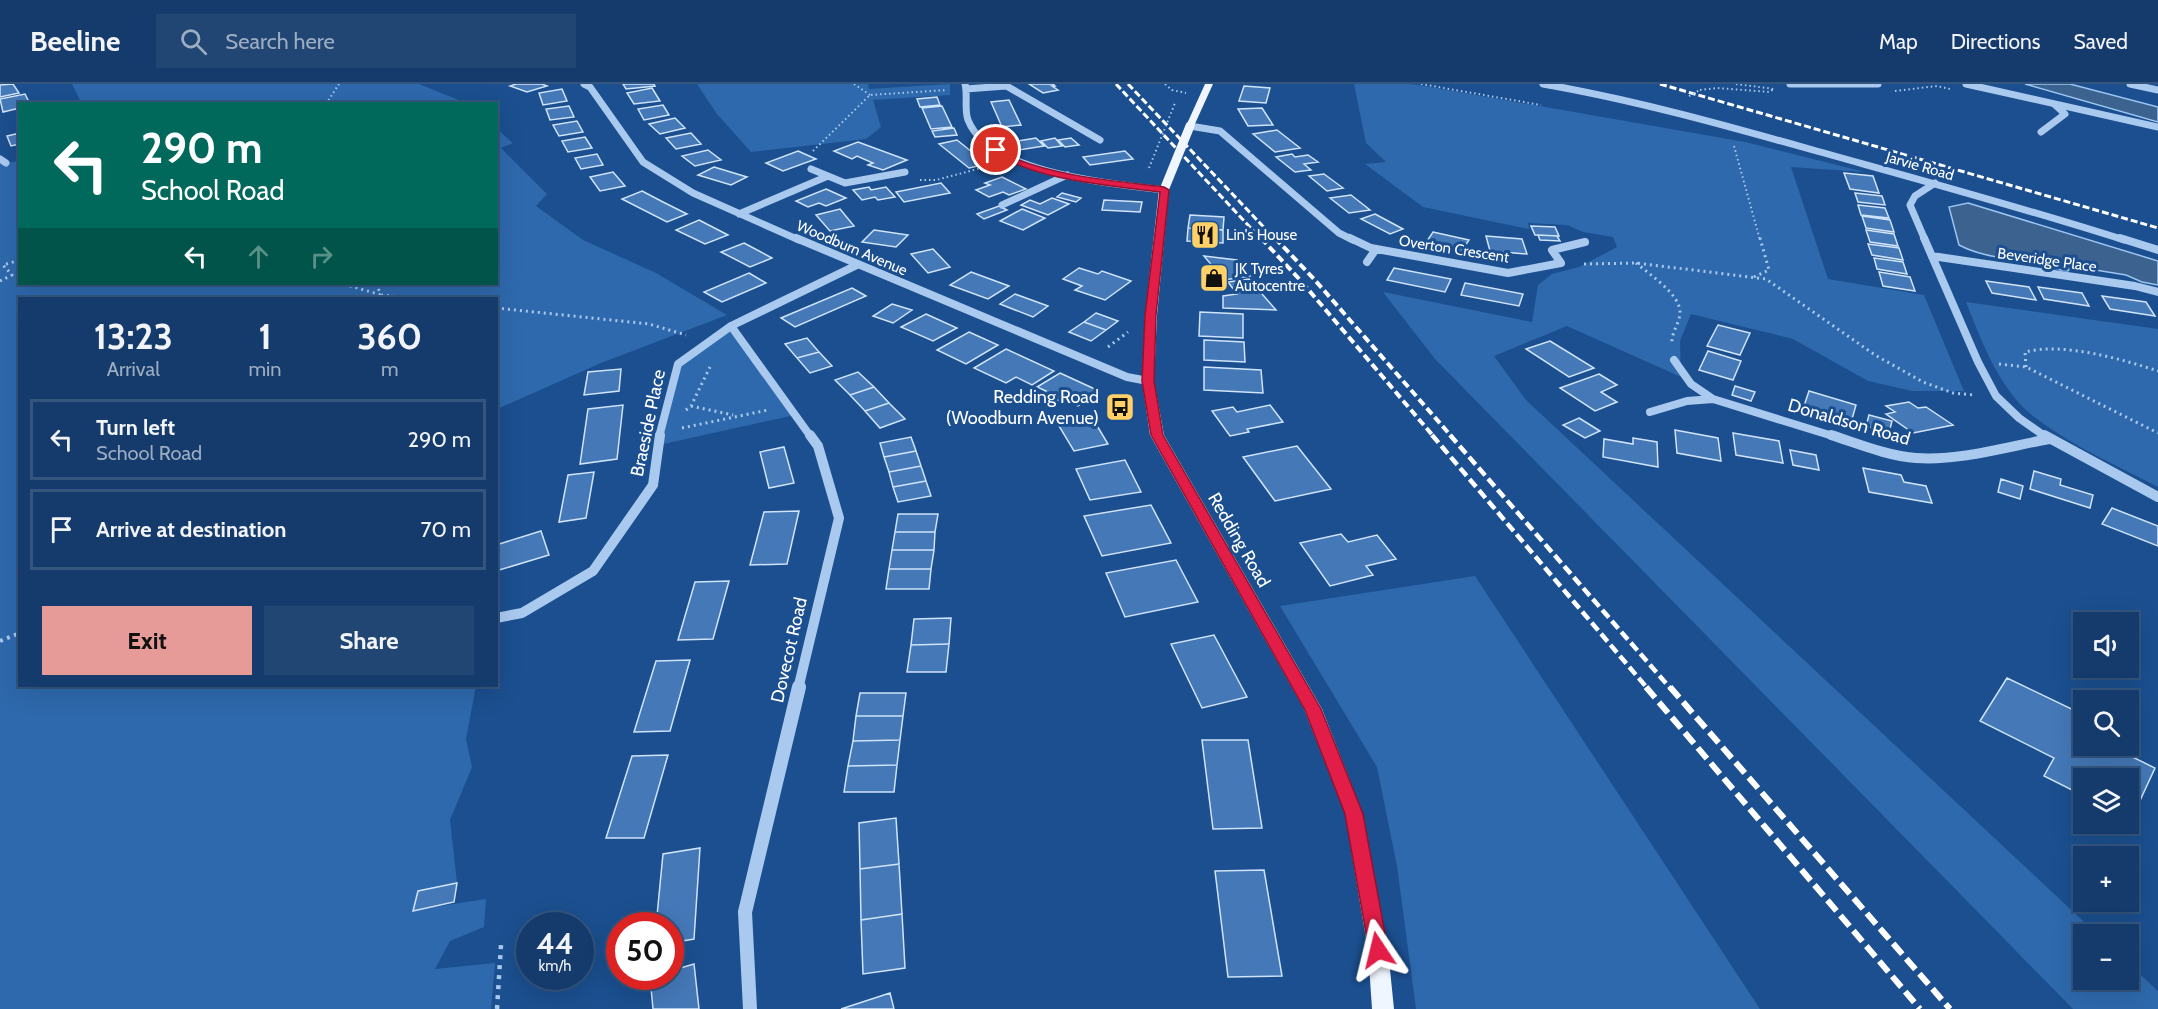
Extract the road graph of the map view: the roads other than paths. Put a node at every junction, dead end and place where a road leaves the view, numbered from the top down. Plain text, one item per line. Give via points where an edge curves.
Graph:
1 (584, 84) edge
2 (1209, 84) edge
3 (1543, 84) edge
4 (1790, 84) edge
5 (1878, 84) edge
6 (1966, 84) edge
7 (2130, 84) edge
8 (1005, 85) edge
9 (966, 86) edge
10 (2158, 90) edge
11 (2054, 104) junction
12 (1190, 126) junction
13 (2158, 127) edge
14 (2041, 132) dead end
15 (1100, 140) dead end
16 (811, 169) dead end
17 (905, 172) road end
18 (1067, 174) junction
19 (828, 176) junction
20 (1935, 183) junction
21 (1164, 190) junction
22 (1002, 205) dead end
23 (739, 214) junction
24 (1584, 242) dead end
25 (1376, 249) junction
26 (2158, 250) edge
27 (1932, 256) junction
28 (1367, 261) dead end
29 (857, 265) junction
30 (1527, 270) junction
31 (1539, 279) dead end
32 (2158, 292) edge
33 (729, 327) junction
34 (1674, 360) road end
35 (1148, 381) junction
36 (1713, 399) junction
37 (1650, 412) dead end
38 (2049, 439) junction
39 (2158, 497) edge
40 (498, 618) edge
41 (750, 1009) edge
42 (1383, 1009) edge

1 - 23 street, Woodburn Avenue via 591,87 643,162 693,193
2 - 12 main road, Redding Road
3 - 20 street, Jarvie Road via 1674,112
4 - 5 street
6 - 11 street
7 - 10 street
8 - 9 street
8 - 15 street
9 - 18 street via 968,120 979,140 1012,161
11 - 13 street
11 - 14 street via 2065,114
12 - 21 main road, Redding Road, bridge
12 - 25 street, Overton Crescent via 1220,131 1339,233
16 - 19 street
17 - 19 street via 845,183
18 - 21 street
18 - 22 street
19 - 23 street
20 - 26 street, Jarvie Road
20 - 27 street via 1915,196 1910,205
21 - 35 main road, Redding Road
23 - 29 street, Woodburn Avenue
24 - 30 street, Overton Crescent via 1552,250 1561,263
25 - 28 street, Overton Crescent
25 - 30 street, Overton Crescent via 1508,273
27 - 32 street, Beveridge Place
27 - 38 street via 1996,396
29 - 33 street, Braeside Place
29 - 35 street, Woodburn Avenue via 1127,377
30 - 31 street, Overton Crescent
33 - 40 street, Braeside Place via 678,364 660,432 653,485 594,571 522,613
33 - 41 street, Dovecot Road via 818,446 838,518 745,912
34 - 36 street, Donaldson Road via 1691,384
35 - 42 main road, Redding Road via 1157,435 1313,709 1354,814 1378,950
36 - 37 street, Donaldson Road via 1687,401
36 - 38 street, Donaldson Road via 1916,458 1959,456
38 - 39 street

